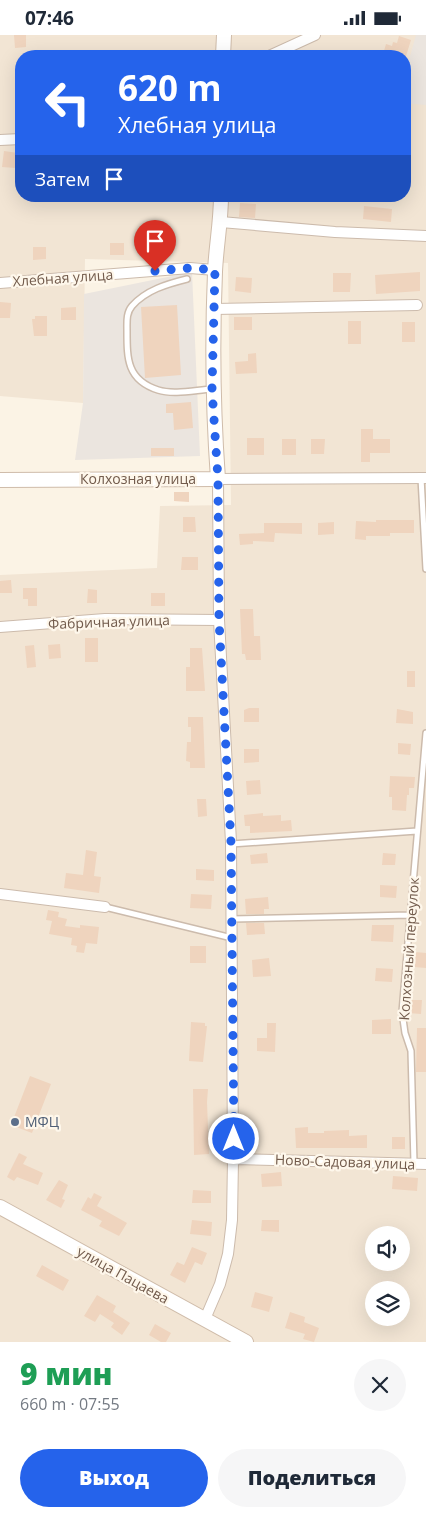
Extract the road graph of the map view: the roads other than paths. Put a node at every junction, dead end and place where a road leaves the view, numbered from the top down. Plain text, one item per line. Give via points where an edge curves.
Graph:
1 (224, 35) edge
2 (316, 35) edge
3 (223, 50) edge
4 (282, 50) edge
5 (15, 139) edge
6 (0, 140) edge
7 (221, 202) edge
8 (221, 222) junction
9 (426, 236) edge
10 (215, 270) junction
11 (187, 279) dead end
12 (0, 283) edge
13 (417, 305) dead end
14 (214, 309) junction
15 (212, 389) junction
16 (424, 478) edge
17 (218, 479) junction
18 (0, 480) edge
19 (426, 569) edge
20 (219, 620) junction
21 (0, 627) edge
22 (426, 733) edge
23 (417, 831) junction
24 (231, 845) junction
25 (0, 894) edge
26 (105, 907) joint
27 (410, 915) junction
28 (232, 919) junction
29 (232, 938) junction
30 (234, 1159) junction
31 (414, 1164) junction
32 (426, 1165) edge
33 (0, 1207) edge
34 (204, 1319) junction
35 (246, 1342) edge

1 - 3 street
2 - 4 street
5 - 6 street
7 - 8 street
8 - 9 street
8 - 10 street
10 - 12 street, Хлебная улица via 190,268
10 - 14 street
11 - 15 lane via 149,292 130,307 127,359 138,377 159,390
13 - 14 street
14 - 15 street
15 - 17 street
16 - 17 street, Колхозная улица
16 - 19 lane
17 - 18 street, Колхозная улица
17 - 20 street
20 - 21 street, Фабричная улица via 105,619
20 - 24 street
22 - 23 lane, Колхозный переулок
23 - 24 lane
23 - 27 lane, Колхозный переулок
24 - 28 street
25 - 26 street
26 - 29 lane
27 - 28 lane
27 - 31 lane, Колхозный переулок via 402,1012 404,1033 411,1051
28 - 29 street
29 - 30 street
30 - 31 street, Ново-Садовая улица
30 - 34 street via 228,1254 220,1284
31 - 32 street, Ново-Садовая улица
33 - 34 street, улица Пацаева
34 - 35 street, улица Пацаева

